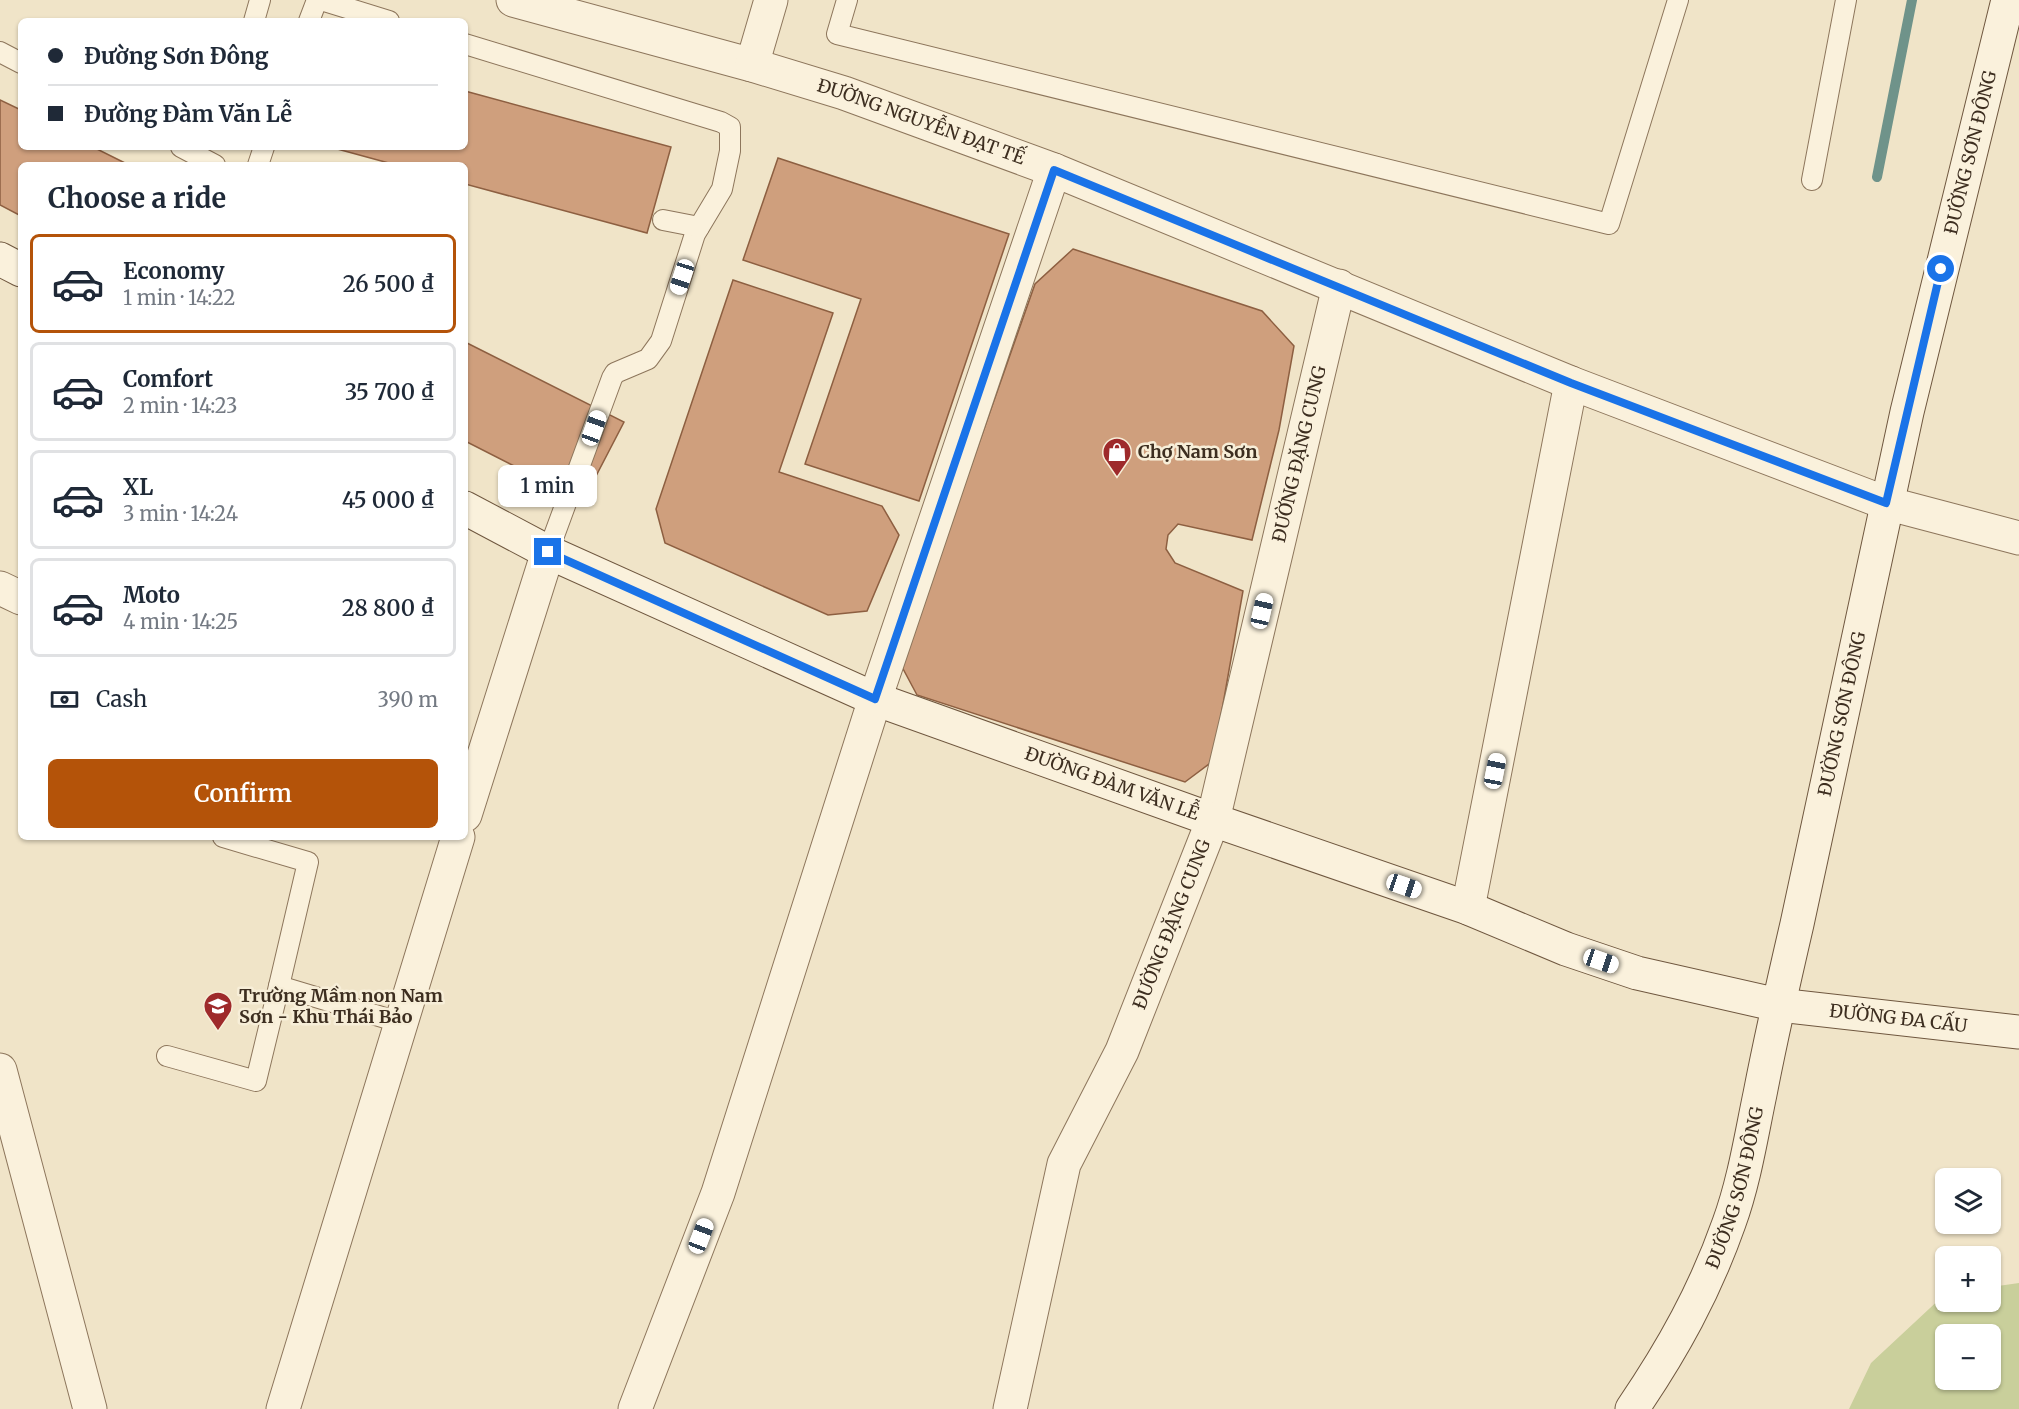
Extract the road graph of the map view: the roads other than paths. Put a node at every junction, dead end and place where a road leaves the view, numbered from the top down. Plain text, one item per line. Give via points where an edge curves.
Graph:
1 (260, 0) edge
2 (319, 0) edge
3 (513, 0) edge
4 (771, 0) edge
5 (847, 0) edge
6 (1678, 0) edge
7 (1846, 0) edge
8 (2008, 0) edge
9 (255, 18) edge
10 (310, 18) edge
11 (380, 18) edge
12 (468, 45) edge
13 (0, 52) edge
14 (18, 61) edge
15 (752, 65) junction
16 (187, 150) edge
17 (210, 162) edge
18 (1054, 170) junction
19 (1812, 180) dead end
20 (663, 220) dead end
21 (699, 227) junction
22 (0, 259) edge
23 (18, 268) edge
24 (1339, 286) junction
25 (1571, 383) junction
26 (1886, 503) junction
27 (468, 510) edge
28 (2019, 538) edge
29 (548, 552) junction
30 (0, 588) edge
31 (18, 597) edge
32 (875, 699) junction
33 (468, 799) edge
34 (1213, 820) junction
35 (233, 840) edge
36 (457, 840) edge
37 (1468, 908) junction
38 (279, 986) junction
39 (1778, 1005) junction
40 (402, 1023) junction
41 (2019, 1032) edge
42 (166, 1056) dead end
43 (0, 1070) edge
44 (90, 1409) edge
45 (283, 1409) edge
46 (635, 1409) edge
47 (1010, 1409) edge
48 (1632, 1409) edge

1 - 9 lane
2 - 10 lane
2 - 11 lane
3 - 15 street, ĐƯỜNG NGUYỄN ĐẠT TẾ
4 - 15 street
5 - 6 lane via 837,34 1609,224
7 - 19 lane
8 - 26 street, ĐƯỜNG SƠN ĐÔNG
12 - 21 lane via 730,127 730,151 722,189
13 - 14 lane
15 - 18 street, ĐƯỜNG NGUYỄN ĐẠT TẾ via 844,93
16 - 17 lane
18 - 24 street, ĐƯỜNG NGUYỄN ĐẠT TẾ
18 - 32 street
20 - 21 lane
21 - 29 lane via 661,341 648,359 615,373 612,378
22 - 23 street
24 - 25 street, ĐƯỜNG NGUYỄN ĐẠT TẾ
24 - 34 street, ĐƯỜNG ĐẶNG CUNG
25 - 26 street, ĐƯỜNG NGUYỄN ĐẠT TẾ
25 - 37 street
26 - 28 street, ĐƯỜNG NGUYỄN ĐẠT TẾ
26 - 39 street, ĐƯỜNG SƠN ĐÔNG
27 - 29 street, ĐƯỜNG ĐÀM VĂN LỄ
29 - 32 street, ĐƯỜNG ĐÀM VĂN LỄ
29 - 33 street
30 - 31 street
32 - 34 street, ĐƯỜNG ĐÀM VĂN LỄ
32 - 46 street via 718,1193
34 - 37 street, ĐƯỜNG ĐÀM VĂN LỄ
34 - 47 street, ĐƯỜNG ĐẶNG CUNG via 1122,1051 1064,1164
35 - 38 lane via 308,862
36 - 40 street
37 - 39 street, ĐƯỜNG ĐÀM VĂN LỄ via 1566,949 1637,973
38 - 40 lane
38 - 42 lane via 256,1081
39 - 41 street, ĐƯỜNG ĐA CẤU
39 - 48 street, ĐƯỜNG SƠN ĐÔNG via 1730,1222 1689,1318
40 - 45 street
43 - 44 street

